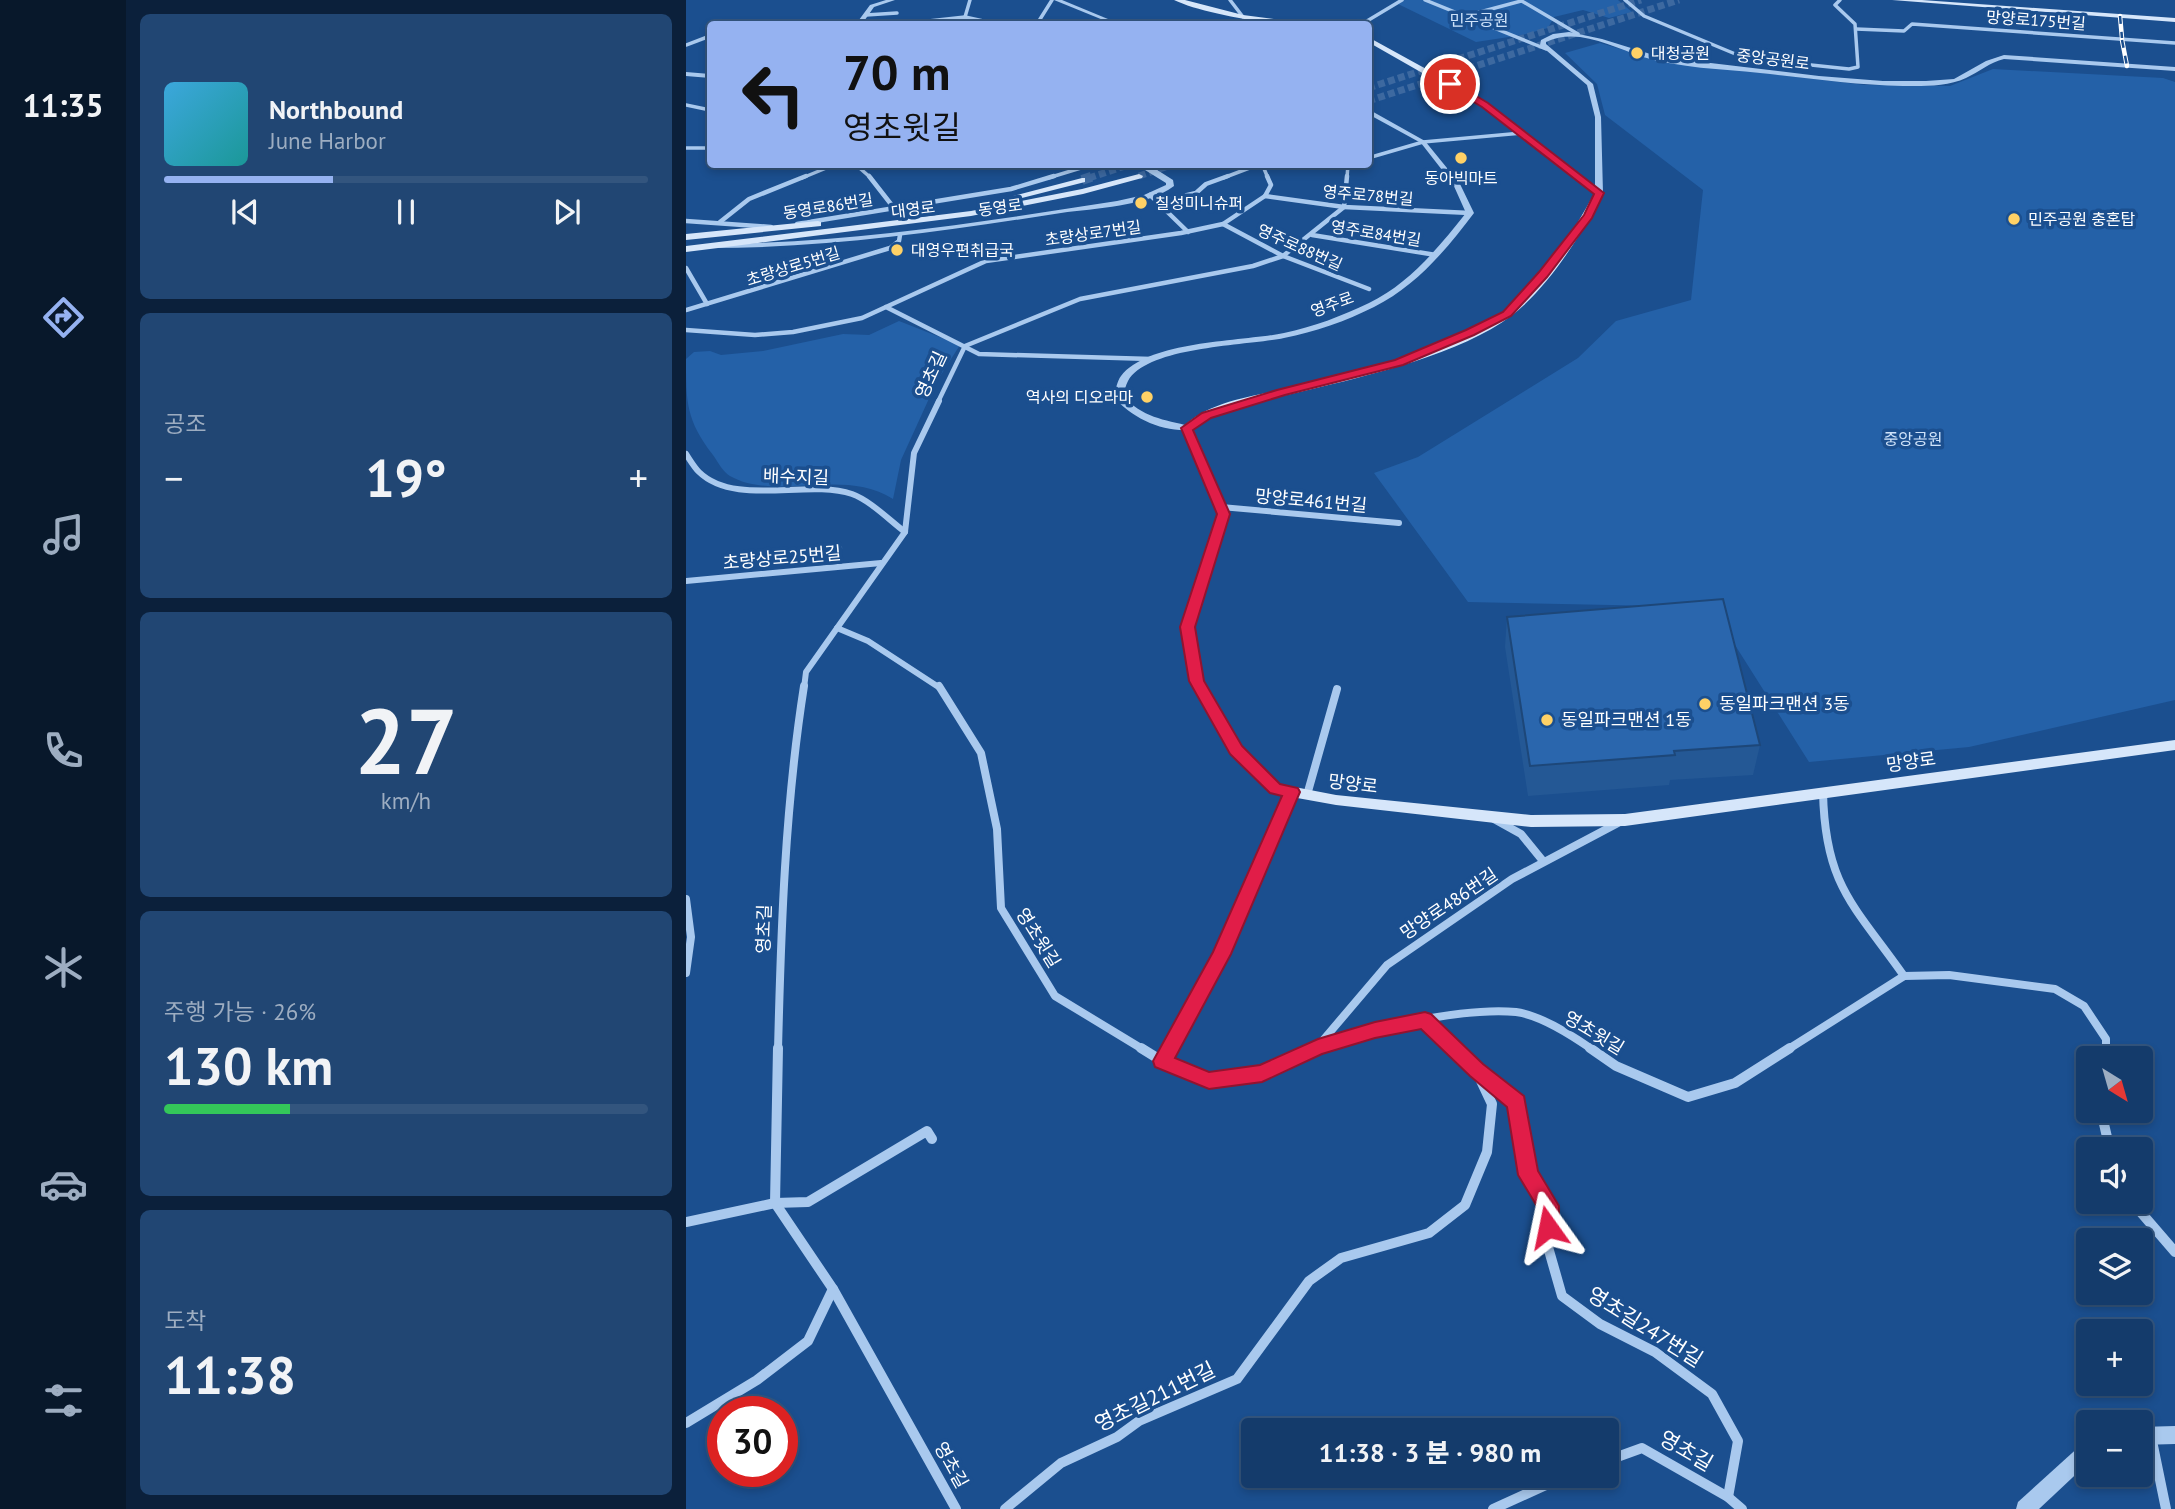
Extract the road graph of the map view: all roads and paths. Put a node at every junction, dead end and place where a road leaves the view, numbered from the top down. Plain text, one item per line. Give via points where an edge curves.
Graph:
1 (892, 0) edge
2 (970, 0) edge
3 (1054, 0) edge
4 (1177, 0) edge
5 (1230, 0) edge
6 (1402, 0) edge
7 (1425, 0) edge
8 (1521, 0) edge
9 (1625, 0) edge
10 (1840, 0) edge
11 (1895, 0) edge
12 (897, 13) dead end
13 (866, 15) junction
14 (1243, 16) junction
15 (1465, 16) junction
16 (965, 17) junction
17 (2175, 20) edge
18 (861, 21) edge
19 (928, 21) edge
20 (983, 21) edge
21 (1039, 21) edge
22 (1109, 21) edge
23 (1284, 21) edge
24 (1367, 21) edge
25 (1856, 29) junction
26 (1578, 34) junction
27 (707, 37) edge
28 (700, 40) junction
29 (1372, 41) edge
30 (707, 42) edge
31 (2175, 43) edge
32 (686, 45) edge
33 (1546, 49) junction
34 (2175, 69) edge
35 (686, 74) edge
36 (707, 77) edge
37 (686, 105) edge
38 (707, 109) edge
39 (1372, 113) edge
40 (1522, 133) junction
41 (1423, 142) junction
42 (686, 148) edge
43 (707, 148) edge
44 (1372, 157) edge
45 (826, 168) edge
46 (860, 168) edge
47 (1081, 168) tunnel mouth
48 (1148, 168) edge
49 (1250, 168) edge
50 (1263, 168) edge
51 (1348, 168) edge
52 (1139, 176) tunnel mouth
53 (1082, 180) tunnel mouth
54 (1599, 193) junction
55 (1150, 195) junction
56 (1265, 196) junction
57 (1158, 202) junction
58 (1344, 207) junction
59 (894, 208) junction
60 (1470, 213) junction
61 (686, 221) edge
62 (720, 222) junction
63 (1223, 224) junction
64 (1188, 232) junction
65 (900, 235) junction
66 (1312, 235) junction
67 (784, 236) junction
68 (686, 237) edge
69 (686, 249) edge
70 (1436, 255) junction
71 (1283, 256) junction
72 (686, 268) edge
73 (1369, 289) dead end
74 (707, 304) junction
75 (886, 307) junction
76 (686, 310) edge
77 (686, 330) edge
78 (965, 346) junction
79 (1151, 359) junction
80 (1187, 428) junction
81 (686, 454) edge
82 (1221, 508) junction
83 (1399, 523) dead end
84 (905, 531) junction
85 (839, 548) dead end
86 (820, 559) dead end
87 (881, 562) junction
88 (686, 581) edge
89 (837, 628) junction
90 (1337, 689) dead end
91 (2175, 744) edge
92 (1292, 792) junction
93 (1823, 792) junction
94 (1307, 795) junction
95 (1488, 816) junction
96 (1625, 820) junction
97 (1543, 861) junction
98 (686, 899) edge
99 (686, 973) edge
100 (1904, 976) junction
101 (1425, 1020) junction
102 (2106, 1046) edge
103 (1318, 1047) junction
104 (1162, 1061) junction
105 (1476, 1070) junction
106 (932, 1139) dead end
107 (775, 1203) junction
108 (2144, 1214) edge
109 (686, 1222) edge
110 (2173, 1244) edge
111 (833, 1289) junction
112 (686, 1423) edge
113 (2175, 1435) edge
114 (2153, 1436) edge
115 (1619, 1456) edge
116 (2076, 1461) edge
117 (2153, 1462) edge
118 (1539, 1488) edge
119 (1728, 1497) junction
120 (956, 1509) edge
121 (1005, 1509) edge
122 (1493, 1509) edge
123 (1741, 1509) edge
124 (2025, 1509) edge
125 (2166, 1509) edge

1 - 13 street via 872,6
2 - 16 street
3 - 21 street
3 - 22 street
4 - 14 main road
5 - 14 street
6 - 24 street
7 - 15 street
8 - 15 street
8 - 26 street
9 - 25 street via 1644,16 1745,58 1858,67
10 - 25 street via 1836,10 1854,22
11 - 17 main road
12 - 13 street
13 - 18 street
14 - 23 main road
15 - 33 street
16 - 19 street
16 - 20 street
25 - 31 street, 망양로175번길 via 1904,31 1912,24
26 - 33 street, 중앙공원로 via 1546,38 1542,43
26 - 34 street, 중앙공원로 via 1656,58 1863,83 1947,82 1969,75 1984,62 2004,58
27 - 28 street
28 - 30 street
28 - 32 street
29 - 40 main road via 1485,105
33 - 54 street via 1590,84 1598,117
35 - 36 street
37 - 38 street
39 - 41 street
40 - 41 street
40 - 54 main road
41 - 44 street
41 - 60 street via 1456,184
42 - 43 street
45 - 62 street via 749,199
46 - 59 street
47 - 59 street, 동영로86번길 via 1011,189
48 - 55 street via 1170,182
49 - 57 street via 1206,184 1196,193
50 - 56 street via 1271,185
51 - 58 street
52 - 67 main road, 대영로 via 1039,203 971,215
53 - 67 main road, 대영로 via 1004,200
54 - 80 main road via 1588,216 1507,314 1399,362 1207,415
55 - 57 street
55 - 65 street, 동영로
56 - 58 street, 영주로78번길
56 - 63 street
57 - 64 street
58 - 60 street, 영주로78번길
58 - 66 street, 영초길
59 - 67 street, 동영로86번길
60 - 70 street, 영주로
61 - 62 street, 동영로86번길
62 - 67 street, 동영로86번길
63 - 64 street, 초량상로7번길
63 - 71 street, 영주로88번길
64 - 75 street, 초량상로7번길 via 986,261
65 - 67 street, 동영로
65 - 74 street, 초량상로5번길 via 890,248
66 - 70 street, 영주로84번길
66 - 71 street, 영초길
67 - 68 main road, 대영로
67 - 69 main road, 대영로
70 - 79 street, 영주로 via 1407,283 1356,312 1283,336 1203,346
71 - 73 street, 영주로88번길
71 - 78 street, 영초길 via 1080,299
72 - 74 street
74 - 76 street, 초량상로5번길
75 - 77 street, 초량상로7번길 via 862,318 793,332 755,335
75 - 78 street
78 - 79 street, 영초길 via 992,356
78 - 84 street, 영초길 via 914,453
79 - 80 street, 영주로 via 1119,384 1118,396 1130,411 1149,420
80 - 82 main road
81 - 84 street, 배수지길 via 712,482 743,489 853,494
82 - 83 street, 망양로461번길
82 - 92 main road, 망양로 via 1224,514 1188,627 1196,681 1236,750 1275,789
84 - 87 street, 영초길
85 - 86 street
87 - 88 street, 초량상로25번길
87 - 89 street, 영초길
89 - 104 street, 영초윗길 via 868,641 939,686 981,754 997,829 1001,908 1055,996
89 - 107 street, 영초길 via 806,672 792,764 781,920
90 - 94 street
91 - 93 main road, 망양로
92 - 94 main road, 망양로
92 - 104 street via 1222,954
93 - 96 main road, 망양로
93 - 100 street via 1823,825 1832,866 1851,906
94 - 95 main road, 망양로
95 - 96 main road, 망양로 via 1531,821
95 - 97 street via 1521,834
96 - 97 street, 망양로486번길
97 - 103 street, 망양로486번길 via 1387,965
98 - 99 street via 691,937
100 - 101 street, 영초윗길 via 1735,1083 1688,1097 1616,1066 1567,1032 1518,1012
100 - 102 street via 1949,975 2054,989 2084,1006
101 - 103 street, 영초윗길
101 - 105 street, 영초길247번길
103 - 104 street, 영초윗길 via 1262,1073 1209,1080
105 - 119 street, 영초길247번길 via 1517,1103 1528,1175 1549,1206 1548,1247 1562,1296 1600,1324 1655,1352 1712,1394 1738,1441
105 - 121 street, 영초길211번길 via 1492,1104 1487,1152 1465,1205 1429,1233 1341,1258 1308,1281 1237,1379 1139,1421 1117,1437 1061,1463
106 - 107 street via 927,1131 808,1202
107 - 109 street
107 - 111 street, 영초길
108 - 110 street
111 - 112 street via 808,1340 757,1380
111 - 120 street, 영초길
113 - 114 street
115 - 119 street, 영초길 via 1642,1448
116 - 124 street
117 - 125 street
118 - 122 street
119 - 123 street, 영초길

